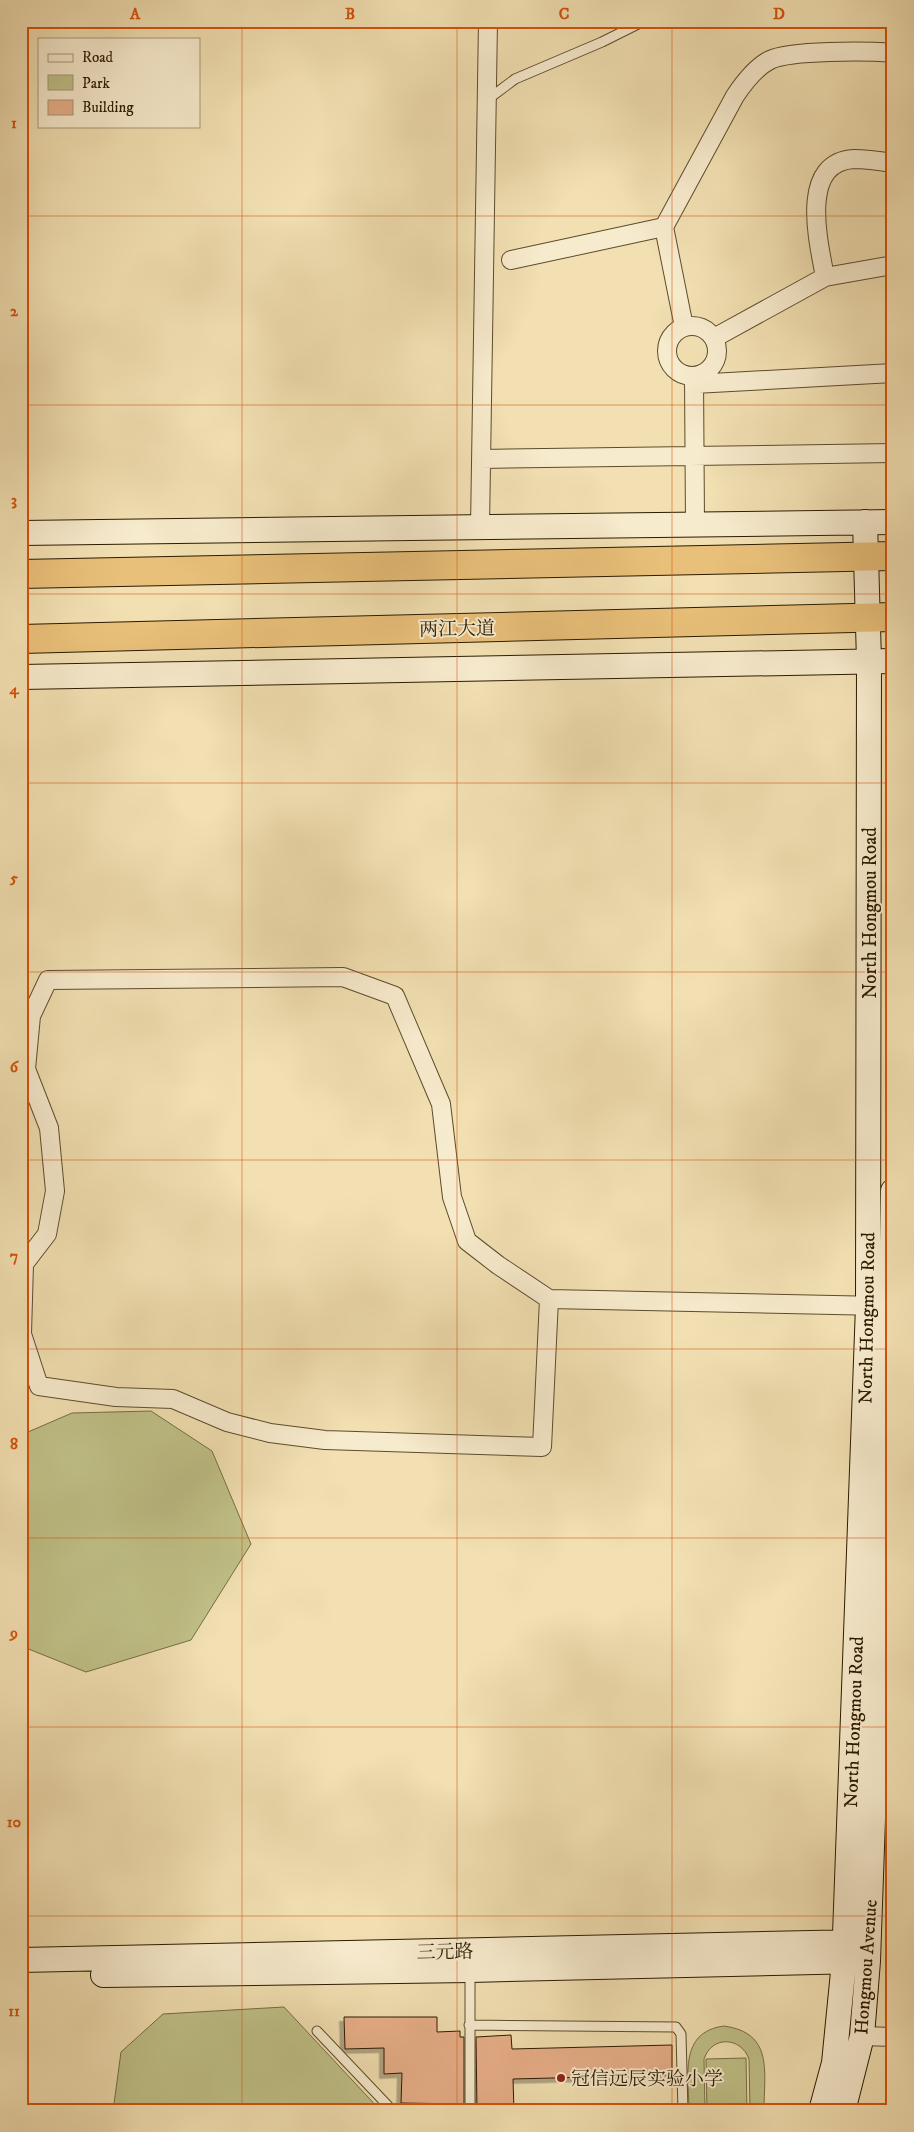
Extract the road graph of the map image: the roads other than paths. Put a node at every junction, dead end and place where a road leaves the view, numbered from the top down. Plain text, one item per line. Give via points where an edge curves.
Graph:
1 (488, 21) edge
2 (644, 21) edge
3 (893, 53) edge
4 (487, 100) junction
5 (893, 163) edge
6 (664, 227) junction
7 (511, 260) dead end
8 (893, 265) edge
9 (825, 278) junction
10 (684, 327) junction
11 (714, 338) junction
12 (893, 373) edge
13 (694, 380) junction
14 (893, 453) edge
15 (694, 456) junction
16 (481, 459) junction
17 (864, 522) junction
18 (893, 522) edge
19 (695, 524) junction
20 (480, 527) junction
21 (21, 532) edge
22 (893, 556) edge
23 (866, 557) junction
24 (21, 574) edge
25 (880, 618) edge
26 (21, 639) edge
27 (869, 661) junction
28 (893, 661) edge
29 (21, 677) edge
30 (893, 1191) edge
31 (22, 1265) edge
32 (549, 1299) junction
33 (868, 1306) junction
34 (892, 1306) edge
35 (883, 1812) edge
36 (844, 1952) junction
37 (868, 1952) junction
38 (21, 1960) edge
39 (470, 1970) junction
40 (21, 1976) edge
41 (470, 2025) junction
42 (317, 2031) dead end
43 (862, 2036) junction
44 (893, 2037) edge
45 (683, 2110) edge
46 (393, 2111) edge
47 (470, 2111) edge
48 (618, 2111) edge
49 (822, 2111) edge
50 (842, 2111) edge

1 - 4 street
2 - 4 lane via 515,79
3 - 6 street via 796,54 768,61 735,96
4 - 16 street
5 - 9 street via 848,160 835,166 823,178 817,193 816,222
6 - 7 street
6 - 10 street
8 - 9 street
9 - 11 street
10 - 11 street via 702,328
10 - 13 street via 671,338 667,354 675,369
11 - 13 street via 717,346 715,362
12 - 13 street
13 - 15 street
14 - 15 street
15 - 16 street
15 - 19 street
16 - 20 street
17 - 18 main road
17 - 19 main road
17 - 23 main road, North Hongmou Road
19 - 20 main road
20 - 21 main road
22 - 23 highway
23 - 24 highway
23 - 25 main road, North Hongmou Road
25 - 26 highway, 两江大道
25 - 27 main road, North Hongmou Road
27 - 28 main road
27 - 29 main road
27 - 33 main road, North Hongmou Road
30 - 34 main road, Hongmou Avenue
31 - 32 street via 22,1334 40,1386 116,1397 173,1399 227,1422 270,1433 325,1440 542,1448
31 - 32 street via 47,1234 55,1191 49,1128 26,1069 31,1016 48,980 343,977 395,996 441,1104 452,1198 467,1241
32 - 33 street
33 - 34 street
33 - 36 main road, North Hongmou Road
34 - 35 main road, Hongmou Avenue
35 - 37 main road, Hongmou Avenue
36 - 37 main road, 三元路
36 - 38 main road, 三元路
36 - 39 main road, 三元路
36 - 49 main road, North Hongmou Road via 834,2063
37 - 43 main road, Hongmou Avenue
39 - 40 main road, 三元路
39 - 41 lane
41 - 45 lane via 676,2027 681,2034
41 - 47 lane
42 - 46 lane
43 - 44 street
43 - 50 main road, Hongmou Avenue
45 - 48 lane

